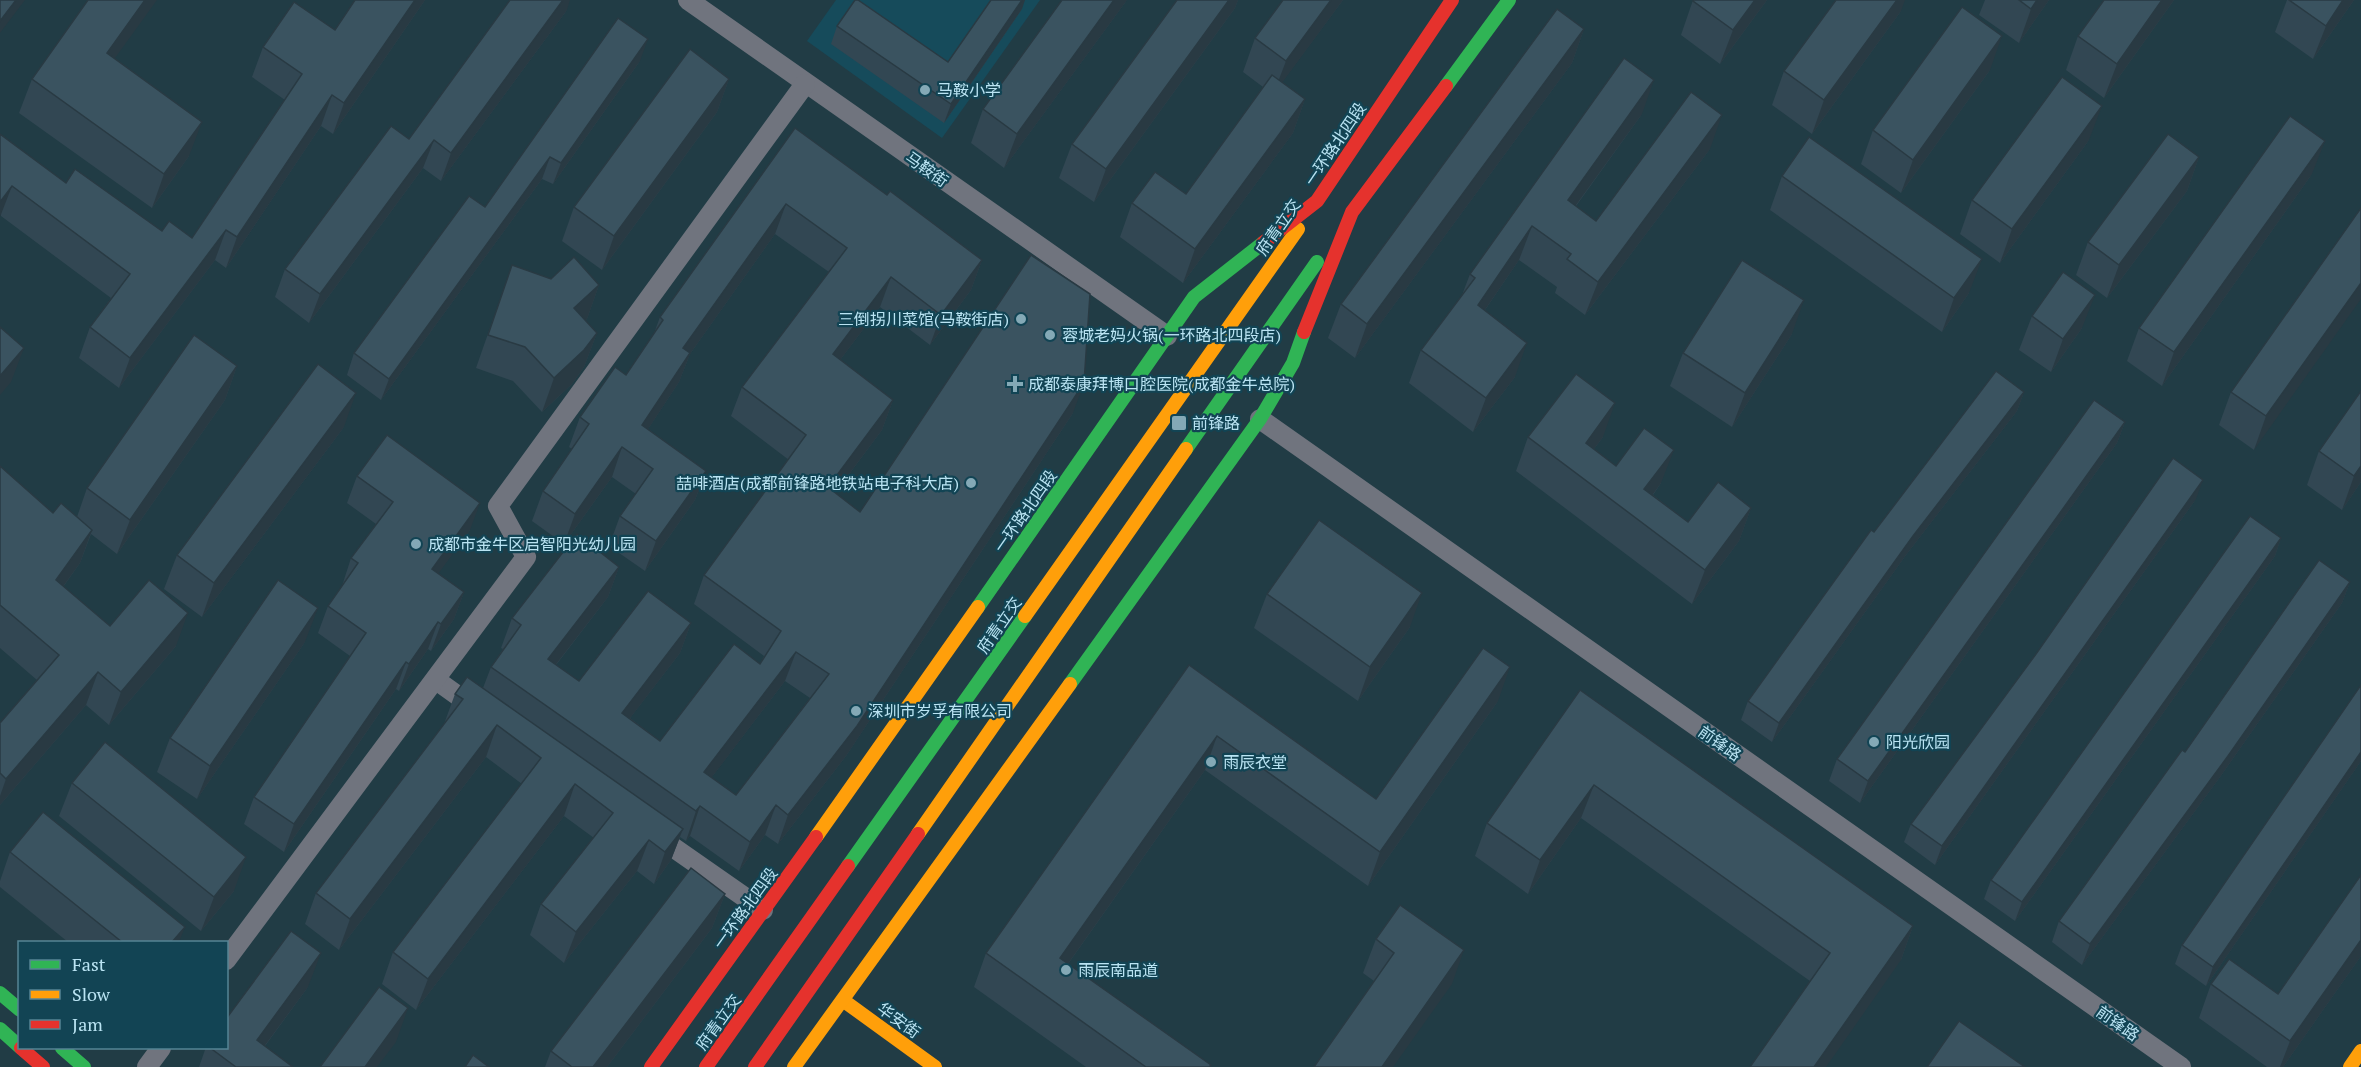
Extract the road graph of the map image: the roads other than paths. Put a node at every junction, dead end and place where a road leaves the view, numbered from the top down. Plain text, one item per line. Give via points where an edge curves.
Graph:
1 (688, 0) edge
2 (1452, 0) edge
3 (1509, 0) edge
4 (805, 84) junction
5 (1317, 201) junction
6 (1352, 212) junction
7 (1167, 336) junction
8 (1260, 419) junction
9 (436, 680) junction
10 (492, 720) edge
11 (637, 822) edge
12 (763, 910) junction
13 (228, 957) edge
14 (0, 993) edge
15 (844, 1001) junction
16 (18, 1008) edge
17 (0, 1029) edge
18 (18, 1045) edge
19 (22, 1049) edge
20 (64, 1049) edge
21 (160, 1049) edge
22 (2361, 1051) edge
23 (7, 1055) dead end
24 (756, 1065) edge
25 (21, 1067) edge
26 (43, 1067) edge
27 (84, 1067) edge
28 (147, 1067) edge
29 (651, 1067) edge
30 (706, 1067) edge
31 (794, 1067) edge
32 (935, 1067) edge
33 (2181, 1067) edge
34 (2350, 1067) edge

1 - 4 street, 马鞍街
2 - 5 main road, 一环路北四段
3 - 6 main road
4 - 7 street, 马鞍街
4 - 9 street via 498,506 526,557
5 - 7 main road, 一环路北四段 via 1194,297
5 - 30 main road, 府青立交
6 - 8 main road via 1293,363
6 - 24 main road
7 - 12 main road, 一环路北四段
8 - 15 main road
8 - 33 street, 前锋路
9 - 10 street
9 - 13 street
11 - 12 street
12 - 29 main road, 一环路北四段
14 - 16 main road
15 - 31 main road
15 - 32 main road, 华安街
17 - 18 main road
19 - 26 main road
20 - 27 main road
21 - 28 street
22 - 34 main road
23 - 25 main road

